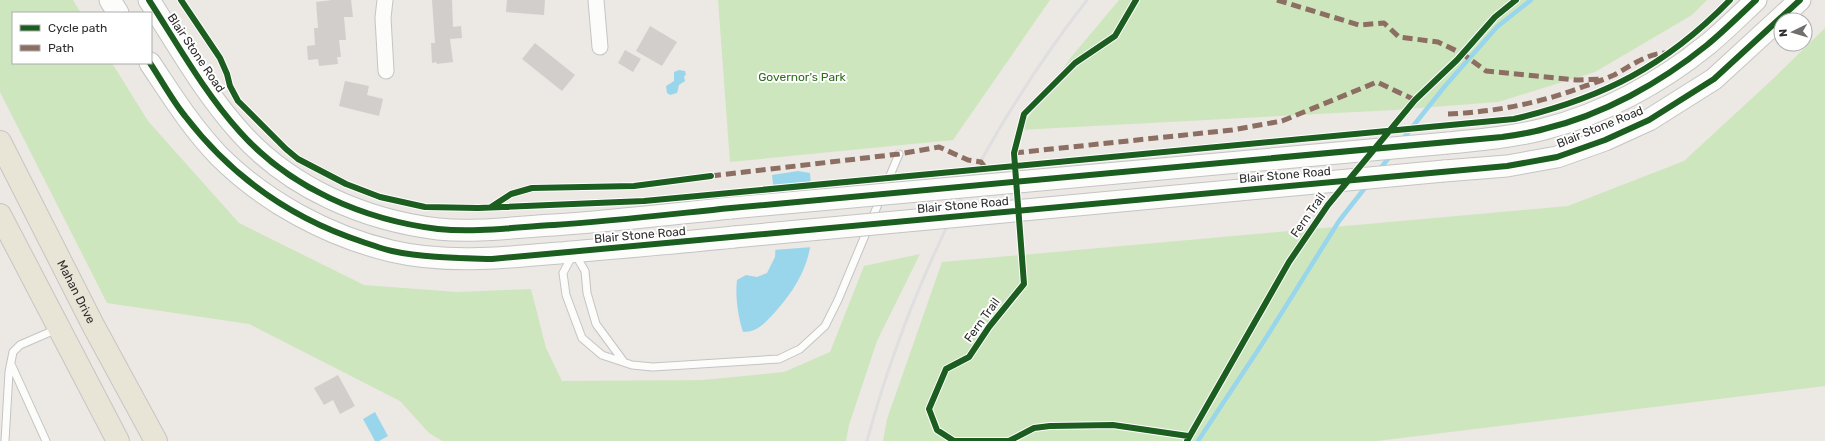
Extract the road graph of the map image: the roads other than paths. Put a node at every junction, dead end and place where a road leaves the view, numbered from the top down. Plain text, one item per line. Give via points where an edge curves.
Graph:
1 (110, 0) edge
2 (149, 0) edge
3 (385, 0) edge
4 (596, 0) edge
5 (1756, 0) edge
6 (1800, 0) edge
7 (117, 12) edge
8 (600, 48) dead end
9 (151, 64) edge
10 (386, 71) dead end
11 (240, 133) junction
12 (0, 142) edge
13 (899, 154) dead end
14 (220, 157) junction
15 (0, 215) edge
16 (571, 224) junction
17 (574, 252) junction
18 (59, 328) junction
19 (624, 362) junction
20 (11, 364) junction
21 (5, 441) edge
22 (46, 441) edge
23 (118, 441) edge
24 (156, 441) edge

1 - 7 main road
2 - 11 main road, Blair Stone Road via 205,87
3 - 10 street via 383,18
4 - 8 street
5 - 16 main road, Blair Stone Road, bridge via 1707,45 1637,92 1593,113 1544,129 1502,138
6 - 17 main road, Blair Stone Road, bridge via 1714,78 1649,120 1605,140 1557,157 1507,166
9 - 14 main road, Blair Stone Road via 184,116
11 - 14 main road
11 - 16 main road, Blair Stone Road via 271,161 319,193 360,211 390,220 439,229
12 - 24 main road, Mahan Drive via 93,325
13 - 19 lane via 825,326 800,349 779,359 653,367
14 - 17 main road, Blair Stone Road via 255,188 317,225 391,251 441,258 492,259
15 - 18 main road
16 - 17 main road
17 - 19 lane via 585,271 587,293 596,324
17 - 19 lane via 563,273 566,295 582,338 602,355
18 - 20 lane via 20,345 13,352
18 - 23 main road
20 - 21 lane
20 - 22 lane

